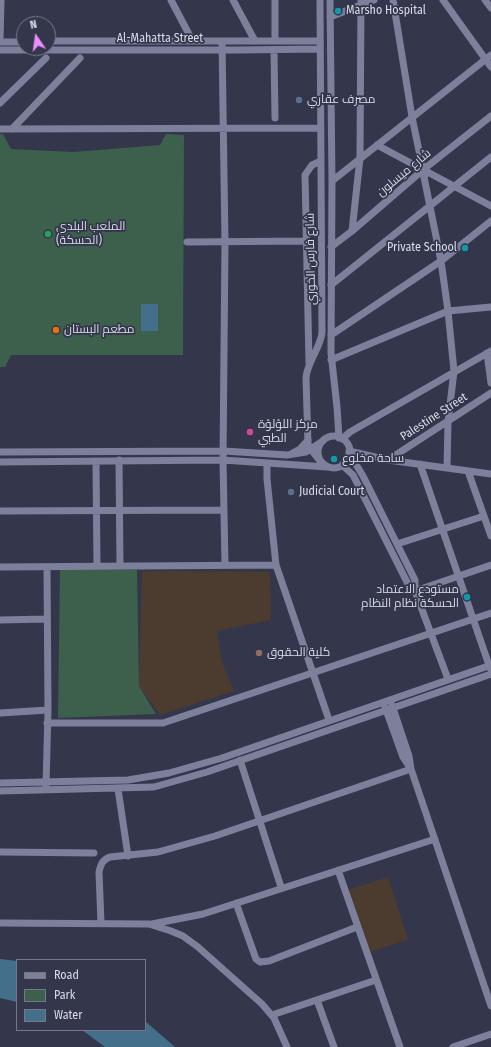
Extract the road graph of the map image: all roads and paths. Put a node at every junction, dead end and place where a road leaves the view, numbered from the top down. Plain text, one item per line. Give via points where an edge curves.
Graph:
1 (1, 0) edge
2 (171, 0) edge
3 (233, 0) edge
4 (276, 0) edge
5 (320, 0) edge
6 (330, 0) edge
7 (374, 0) edge
8 (393, 0) edge
9 (443, 0) edge
10 (485, 0) edge
11 (361, 2) edge
12 (491, 8) edge
13 (330, 17) junction
14 (192, 40) junction
15 (255, 40) junction
16 (275, 40) junction
17 (56, 41) edge
18 (222, 41) junction
19 (320, 41) junction
20 (0, 42) edge
21 (16, 42) edge
22 (320, 49) junction
23 (0, 50) edge
24 (222, 50) junction
25 (274, 50) junction
26 (488, 57) edge
27 (46, 58) dead end
28 (80, 58) dead end
29 (491, 67) edge
30 (0, 103) edge
31 (491, 116) edge
32 (412, 117) junction
33 (275, 118) dead end
34 (320, 128) junction
35 (0, 129) edge
36 (12, 129) junction
37 (223, 129) junction
38 (378, 145) junction
39 (491, 157) edge
40 (360, 158) junction
41 (321, 161) junction
42 (424, 170) junction
43 (332, 180) junction
44 (455, 187) junction
45 (491, 206) edge
46 (429, 207) junction
47 (491, 221) edge
48 (352, 231) junction
49 (306, 241) junction
50 (187, 242) dead end
51 (225, 242) junction
52 (331, 247) junction
53 (440, 261) junction
54 (331, 285) junction
55 (491, 307) edge
56 (448, 311) junction
57 (331, 335) junction
58 (489, 352) edge
59 (332, 360) junction
60 (309, 366) junction
61 (454, 371) junction
62 (491, 383) edge
63 (491, 393) edge
64 (448, 422) junction
65 (340, 438) junction
66 (308, 440) junction
67 (323, 441) junction
68 (311, 450) junction
69 (224, 451) junction
70 (0, 452) edge
71 (349, 452) junction
72 (288, 455) junction
73 (96, 460) junction
74 (120, 460) junction
75 (223, 460) junction
76 (388, 460) junction
77 (0, 462) edge
78 (321, 462) junction
79 (267, 463) junction
80 (420, 464) junction
81 (342, 465) junction
82 (328, 467) junction
83 (447, 468) junction
84 (468, 471) junction
85 (491, 474) edge
86 (97, 510) junction
87 (120, 510) junction
88 (224, 510) junction
89 (0, 511) edge
90 (484, 516) junction
91 (442, 529) junction
92 (491, 536) edge
93 (397, 544) junction
94 (276, 564) junction
95 (225, 565) junction
96 (491, 565) edge
97 (98, 566) junction
98 (120, 566) junction
99 (0, 567) edge
100 (47, 567) junction
101 (458, 576) junction
102 (415, 591) junction
103 (491, 614) edge
104 (47, 619) junction
105 (0, 620) edge
106 (473, 620) junction
107 (432, 634) junction
108 (490, 669) edge
109 (313, 674) junction
110 (448, 679) junction
111 (387, 701) junction
112 (48, 710) junction
113 (390, 710) junction
114 (0, 713) edge
115 (329, 720) junction
116 (47, 723) junction
117 (240, 760) junction
118 (411, 769) junction
119 (46, 782) junction
120 (0, 783) edge
121 (118, 788) junction
122 (46, 790) junction
123 (0, 792) edge
124 (261, 821) junction
125 (435, 839) junction
126 (0, 852) edge
127 (94, 853) dead end
128 (128, 856) junction
129 (338, 870) junction
130 (282, 887) junction
131 (236, 903) junction
132 (0, 923) edge
133 (101, 923) junction
134 (149, 924) junction
135 (357, 926) junction
136 (376, 980) junction
137 (317, 1000) junction
138 (491, 1006) edge
139 (272, 1015) junction
140 (491, 1034) edge
141 (287, 1047) edge
142 (334, 1047) edge
143 (400, 1047) edge
144 (453, 1047) edge

1 - 20 street
2 - 14 street
3 - 15 street
4 - 16 street
5 - 19 street, شارع فارس الخوري
6 - 13 street
7 - 11 street
8 - 32 street
9 - 26 street
10 - 12 street
11 - 13 street
11 - 40 street
13 - 43 street
14 - 17 street, Al-Mahatta Street
14 - 18 street, Al-Mahatta Street
15 - 16 street, Al-Mahatta Street
15 - 18 street, Al-Mahatta Street
16 - 19 street, Al-Mahatta Street
18 - 24 street
19 - 22 street, شارع فارس الخوري
20 - 21 street
22 - 25 street, Al-Mahatta Street
22 - 34 street, شارع فارس الخوري
23 - 24 street, Al-Mahatta Street
24 - 25 street, Al-Mahatta Street
24 - 37 street
25 - 33 street
26 - 29 street
26 - 32 street
27 - 30 street
28 - 36 street
31 - 42 street, شارع ميسلون
32 - 38 street
32 - 42 street
34 - 37 street
34 - 41 street, شارع فارس الخوري
35 - 36 street
36 - 37 street
37 - 51 street
38 - 40 street
38 - 42 street
39 - 44 street
40 - 43 street
40 - 48 street
41 - 49 street via 312,165 305,175
41 - 60 street, شارع فارس الخوري via 322,333
42 - 44 street
42 - 46 street
42 - 48 street, شارع ميسلون
43 - 52 street
44 - 45 street
44 - 46 street
46 - 53 street
46 - 54 street
47 - 53 street
48 - 52 street, شارع ميسلون
49 - 51 street
49 - 60 street
50 - 51 street
51 - 69 street
52 - 54 street
53 - 56 street
53 - 57 street
54 - 57 street
55 - 56 street
56 - 59 street
56 - 61 street
57 - 59 street
58 - 61 street
58 - 62 street
59 - 65 street
60 - 66 street, شارع فارس الخوري via 306,378
61 - 64 street
61 - 65 street
63 - 64 street, Palestine Street
64 - 76 street, Palestine Street
64 - 83 street
65 - 67 street via 330,437
65 - 71 street via 346,443
66 - 68 street, شارع فارس الخوري
66 - 72 street via 300,449
67 - 68 street
67 - 78 street via 318,451
68 - 72 street
68 - 78 street, شارع فارس الخوري
69 - 70 street
69 - 72 street
69 - 75 street
71 - 76 street
71 - 81 street via 347,460
71 - 93 street
73 - 74 street
73 - 77 street
73 - 86 street
74 - 75 street
74 - 87 street
75 - 79 street
75 - 88 street
76 - 80 street
78 - 82 street
79 - 82 street
79 - 94 street
80 - 83 street
80 - 91 street
81 - 82 street
81 - 102 street via 353,475 408,584
83 - 84 street
84 - 85 street
84 - 90 street
86 - 87 street
86 - 89 street
86 - 97 street
87 - 88 street
87 - 98 street
88 - 95 street
90 - 91 street
90 - 92 street
91 - 93 street
91 - 101 street
93 - 102 street via 415,580
94 - 95 street
94 - 109 street
95 - 98 street
96 - 101 street
97 - 98 street
97 - 100 street
99 - 100 street
100 - 104 street
101 - 102 street
101 - 106 street
102 - 107 street
103 - 106 street
104 - 105 street
104 - 112 street
106 - 107 street
106 - 108 street
107 - 109 street
107 - 110 street
108 - 110 street
108 - 113 street
109 - 115 street
109 - 116 street via 163,723
110 - 111 street
111 - 113 street
111 - 115 street
112 - 114 street
112 - 116 street
113 - 117 street
113 - 118 street via 403,758
115 - 119 street via 169,774 128,780
116 - 119 street
117 - 121 street via 168,784
117 - 124 street
118 - 124 street
118 - 125 street
119 - 120 street
119 - 122 street
121 - 122 street
121 - 128 street
122 - 123 street
124 - 128 street via 172,848
124 - 130 street
125 - 129 street
125 - 138 street
126 - 127 street
128 - 133 street via 110,858 101,864
129 - 130 street
129 - 135 street
130 - 131 street
131 - 134 street via 190,917
131 - 135 street via 256,959 260,962 269,961
132 - 133 street
133 - 134 street
134 - 139 street via 190,941
135 - 136 street
136 - 137 street
136 - 143 street
137 - 139 street
137 - 142 street
139 - 141 street
140 - 144 street

